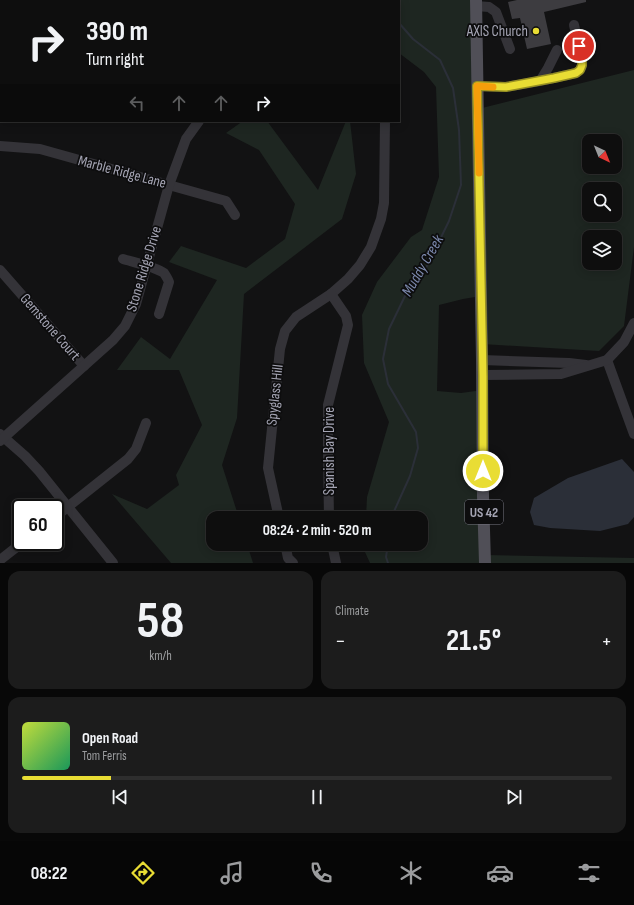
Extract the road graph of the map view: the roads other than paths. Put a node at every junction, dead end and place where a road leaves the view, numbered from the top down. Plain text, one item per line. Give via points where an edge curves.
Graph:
1 (476, 3) edge
2 (574, 25) dead end
3 (510, 49) dead end
4 (557, 50) dead end
5 (540, 81) junction
6 (477, 86) junction
7 (198, 122) edge
8 (385, 122) edge
9 (0, 146) edge
10 (169, 185) junction
11 (235, 215) dead end
12 (123, 259) dead end
13 (147, 266) junction
14 (0, 270) edge
15 (330, 294) junction
16 (159, 314) dead end
17 (634, 324) edge
18 (482, 360) junction
19 (607, 360) junction
20 (84, 366) junction
21 (590, 366) junction
22 (483, 376) junction
23 (146, 423) dead end
24 (634, 434) edge
25 (1, 438) edge
26 (68, 507) junction
27 (64, 510) edge
28 (277, 511) edge
29 (329, 511) edge
30 (12, 551) edge
31 (286, 551) edge
32 (333, 551) edge
33 (0, 560) edge
34 (113, 563) edge
35 (292, 563) edge
36 (336, 563) edge
37 (485, 563) edge

1 - 3 street via 496,12
1 - 6 main road, US 42
2 - 5 street via 582,57 580,70
4 - 5 street
5 - 6 street via 506,87
6 - 18 main road, US 42
7 - 10 street, Stone Ridge Drive via 186,139
8 - 15 street via 384,203 381,218 371,248 360,265
9 - 10 street, Marble Ridge Lane via 40,149
10 - 11 street, Marble Ridge Lane via 226,201
10 - 13 street, Stone Ridge Drive
12 - 13 street
13 - 16 street via 163,272 169,282
13 - 20 street, Stone Ridge Drive via 136,304 125,326
14 - 20 street, Gemstone Court
15 - 28 street, Spyglass Hill via 296,317 285,331 280,349 268,468
15 - 29 street, Spanish Bay Drive via 346,316 348,325 328,405
17 - 19 street via 624,342
18 - 21 street
18 - 22 main road, US 42
19 - 21 street
19 - 24 street
20 - 25 street, Stone Ridge Drive
21 - 22 street via 561,374
22 - 37 main road, US 42
23 - 26 street via 136,449 128,459
25 - 26 street via 39,470
26 - 27 street
26 - 34 street
30 - 33 street
31 - 35 street
32 - 36 street

